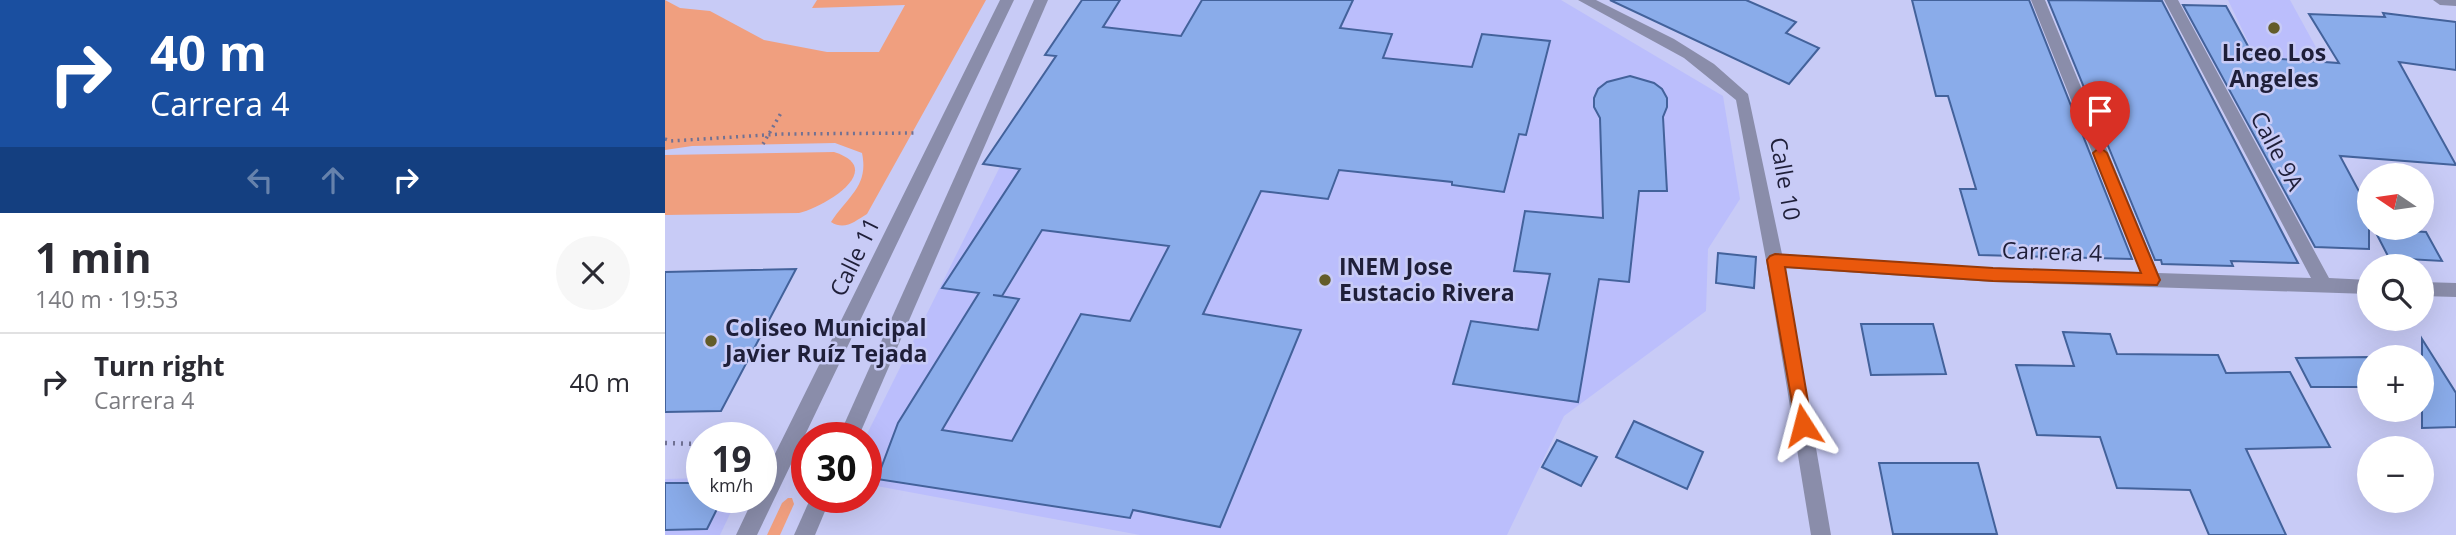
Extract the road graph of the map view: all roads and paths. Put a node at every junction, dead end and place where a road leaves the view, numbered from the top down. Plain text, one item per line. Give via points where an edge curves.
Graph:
1 (1007, 0) edge
2 (1041, 0) edge
3 (1585, 0) edge
4 (2038, 0) edge
5 (2171, 0) edge
6 (2440, 0) edge
7 (2456, 1) edge
8 (781, 113) dead end
9 (942, 133) junction
10 (768, 134) junction
11 (665, 139) edge
12 (671, 141) junction
13 (763, 144) dead end
14 (665, 145) edge
15 (1775, 260) junction
16 (2152, 280) junction
17 (2324, 286) junction
18 (2357, 287) edge
19 (2434, 289) edge
20 (2456, 290) edge
21 (809, 422) edge
22 (855, 422) edge
23 (665, 443) edge
24 (686, 444) edge
25 (791, 457) edge
26 (814, 513) edge
27 (746, 535) edge
28 (804, 535) edge
29 (1821, 535) edge

1 - 9 street, Calle 11
2 - 22 street
3 - 15 street, Calle 10 via 1726,79 1743,98
4 - 16 street
5 - 17 street, Calle 9A
6 - 7 street
8 - 10 path
9 - 10 path
9 - 21 street, Calle 11
10 - 12 path
10 - 13 path
11 - 12 path
12 - 14 path
15 - 16 street, Carrera 4
15 - 29 street, Calle 10
16 - 17 street, Carrera 4
17 - 18 street, Carrera 4
19 - 20 street
23 - 24 path
25 - 27 street, Calle 11
26 - 28 street

